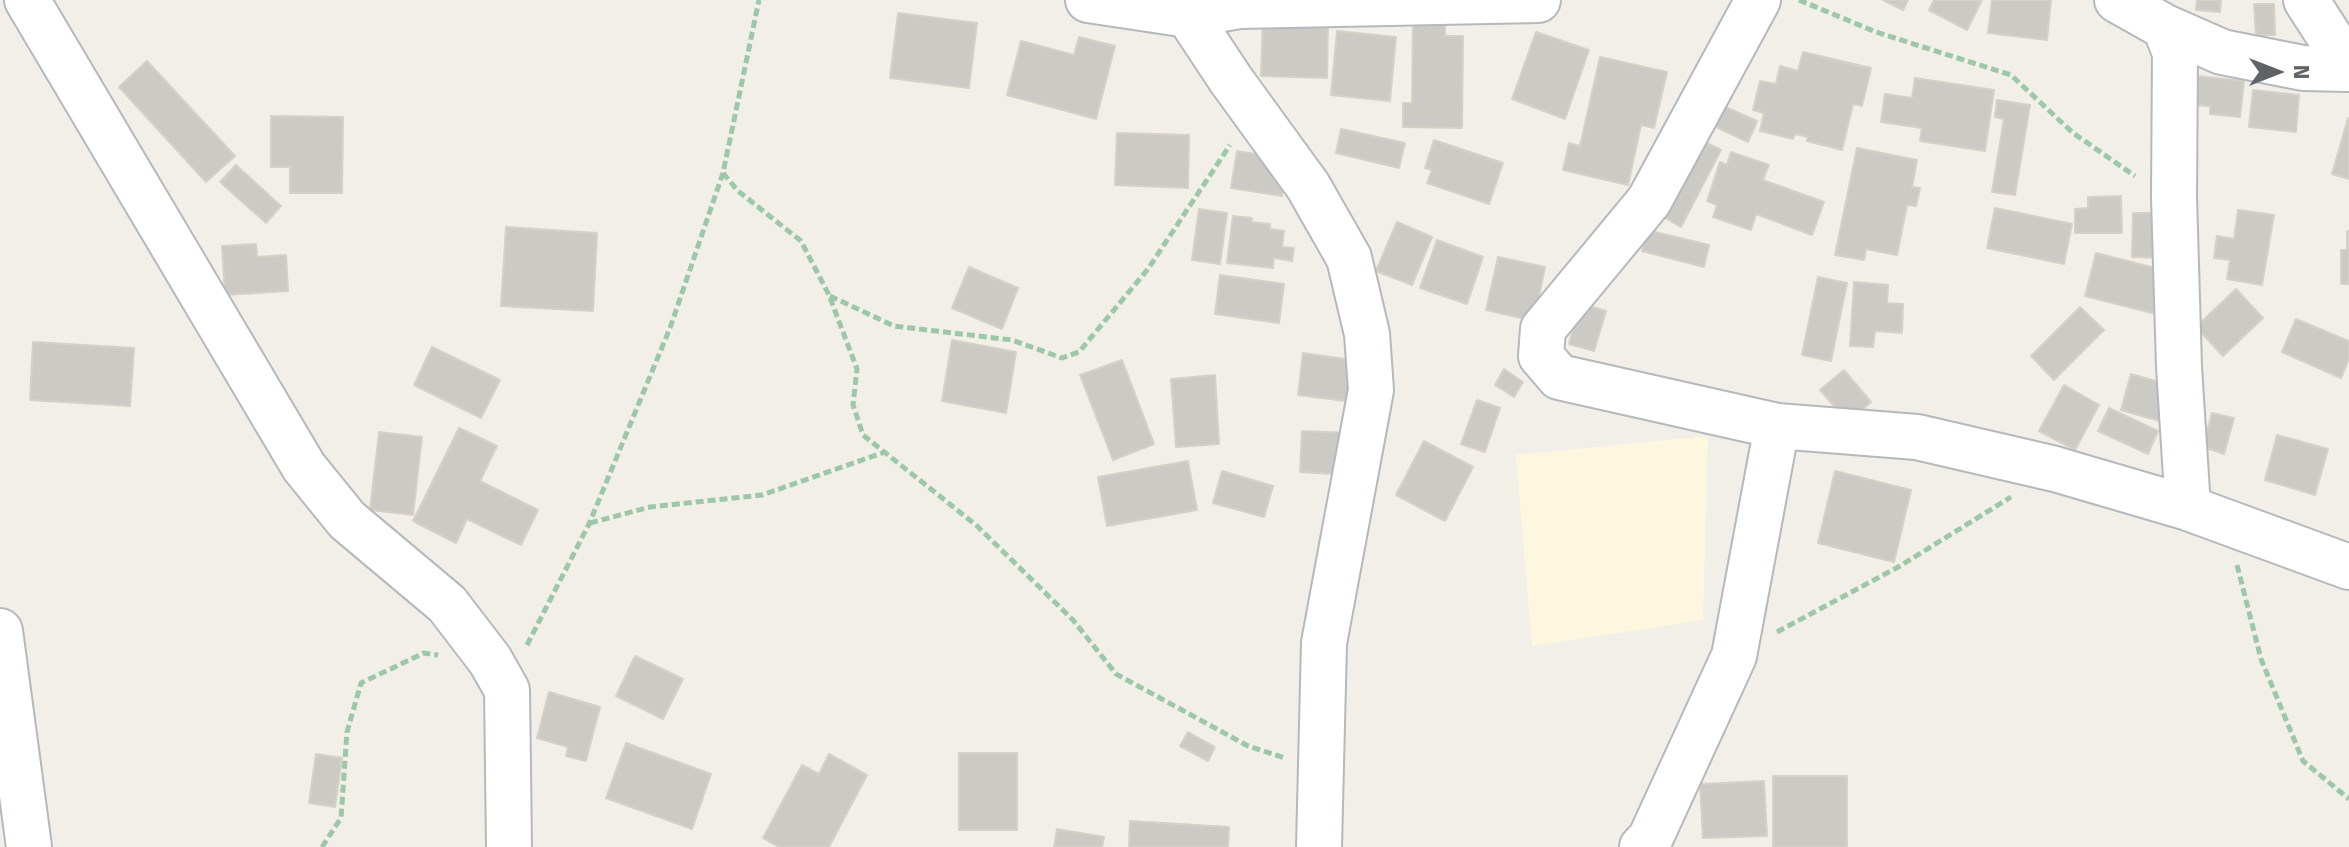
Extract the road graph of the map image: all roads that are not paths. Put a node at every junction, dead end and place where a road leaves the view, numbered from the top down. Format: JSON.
{"nodes":[{"id":1,"x":27,"y":0,"type":"edge"},
{"id":2,"x":1088,"y":0,"type":"edge"},
{"id":3,"x":1538,"y":0,"type":"edge"},
{"id":4,"x":1758,"y":0,"type":"edge"},
{"id":5,"x":2117,"y":0,"type":"edge"},
{"id":6,"x":2306,"y":0,"type":"edge"},
{"id":7,"x":1240,"y":3,"type":"edge"},
{"id":8,"x":1188,"y":15,"type":"junction"},
{"id":9,"x":2165,"y":27,"type":"junction"},
{"id":10,"x":2349,"y":68,"type":"edge"},
{"id":11,"x":1777,"y":426,"type":"junction"},
{"id":12,"x":2207,"y":515,"type":"junction"},
{"id":13,"x":2349,"y":567,"type":"edge"},
{"id":14,"x":0,"y":631,"type":"edge"},
{"id":15,"x":29,"y":847,"type":"edge"},
{"id":16,"x":509,"y":847,"type":"edge"},
{"id":17,"x":1319,"y":847,"type":"edge"},
{"id":18,"x":1642,"y":847,"type":"edge"}],
"edges":[{"from":1,"to":16,"type":"street"},
{"from":2,"to":8,"type":"street"},
{"from":3,"to":7,"type":"street"},
{"from":4,"to":11,"type":"street"},
{"from":5,"to":9,"type":"street"},
{"from":6,"to":10,"type":"street"},
{"from":7,"to":8,"type":"street"},
{"from":8,"to":17,"type":"street"},
{"from":9,"to":10,"type":"street"},
{"from":9,"to":12,"type":"street"},
{"from":11,"to":12,"type":"street"},
{"from":11,"to":18,"type":"street"},
{"from":12,"to":13,"type":"street"},
{"from":14,"to":15,"type":"street"}]}
